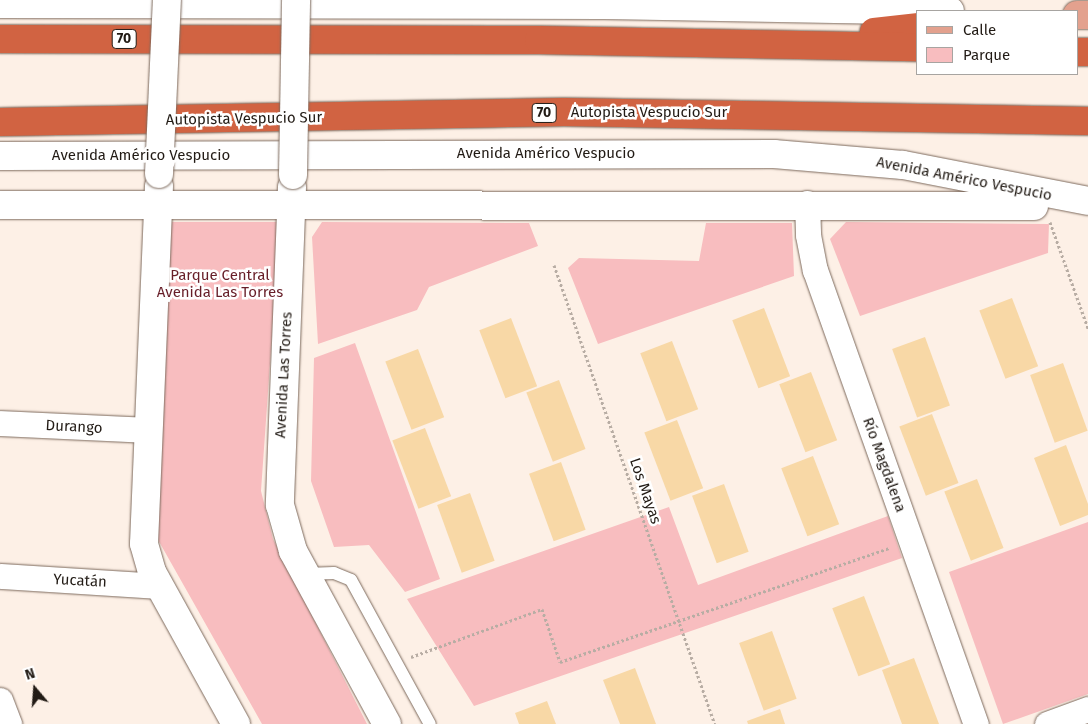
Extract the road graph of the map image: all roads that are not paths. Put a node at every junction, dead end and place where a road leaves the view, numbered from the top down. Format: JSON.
{"nodes":[{"id":1,"x":167,"y":0,"type":"edge"},
{"id":2,"x":296,"y":0,"type":"edge"},
{"id":3,"x":0,"y":4,"type":"edge"},
{"id":4,"x":916,"y":10,"type":"edge"},
{"id":5,"x":916,"y":27,"type":"edge"},
{"id":6,"x":0,"y":39,"type":"edge"},
{"id":7,"x":788,"y":43,"type":"junction"},
{"id":8,"x":916,"y":47,"type":"edge"},
{"id":9,"x":1088,"y":121,"type":"edge"},
{"id":10,"x":0,"y":122,"type":"edge"},
{"id":11,"x":0,"y":156,"type":"edge"},
{"id":12,"x":1088,"y":202,"type":"edge"},
{"id":13,"x":807,"y":203,"type":"junction"},
{"id":14,"x":158,"y":204,"type":"junction"},
{"id":15,"x":0,"y":205,"type":"edge"},
{"id":16,"x":292,"y":205,"type":"junction"},
{"id":17,"x":0,"y":423,"type":"edge"},
{"id":18,"x":148,"y":430,"type":"junction"},
{"id":19,"x":305,"y":574,"type":"junction"},
{"id":20,"x":0,"y":576,"type":"edge"},
{"id":21,"x":159,"y":586,"type":"junction"},
{"id":22,"x":0,"y":700,"type":"edge"},
{"id":23,"x":1088,"y":709,"type":"edge"},
{"id":24,"x":9,"y":724,"type":"edge"},
{"id":25,"x":236,"y":724,"type":"edge"},
{"id":26,"x":388,"y":724,"type":"edge"},
{"id":27,"x":430,"y":724,"type":"edge"},
{"id":28,"x":976,"y":724,"type":"edge"},
{"id":29,"x":1047,"y":724,"type":"edge"}],
"edges":[{"from":1,"to":14,"type":"street","bridge":true},
{"from":2,"to":16,"type":"street","name":"Avenida Las Torres","bridge":true},
{"from":3,"to":4,"type":"street"},
{"from":5,"to":7,"type":"highway"},
{"from":6,"to":7,"type":"highway","number":"70"},
{"from":7,"to":8,"type":"highway","number":"70"},
{"from":9,"to":10,"type":"highway","name":"Autopista Vespucio Sur","number":"70"},
{"from":11,"to":12,"type":"street","name":"Avenida Américo Vespucio"},
{"from":12,"to":13,"type":"street","name":"Avenida Américo Vespucio"},
{"from":13,"to":16,"type":"street","name":"Avenida Américo Vespucio"},
{"from":13,"to":28,"type":"street","name":"Río Magdalena"},
{"from":14,"to":15,"type":"street","name":"Avenida Américo Vespucio"},
{"from":14,"to":16,"type":"street","name":"Avenida Américo Vespucio"},
{"from":14,"to":18,"type":"street"},
{"from":16,"to":19,"type":"street","name":"Avenida Las Torres"},
{"from":17,"to":18,"type":"street","name":"Durango"},
{"from":18,"to":21,"type":"street"},
{"from":19,"to":26,"type":"street","name":"Avenida Las Torres"},
{"from":19,"to":27,"type":"lane"},
{"from":20,"to":21,"type":"street","name":"Yucatán"},
{"from":21,"to":25,"type":"street"},
{"from":22,"to":24,"type":"street"},
{"from":23,"to":29,"type":"street"}]}
